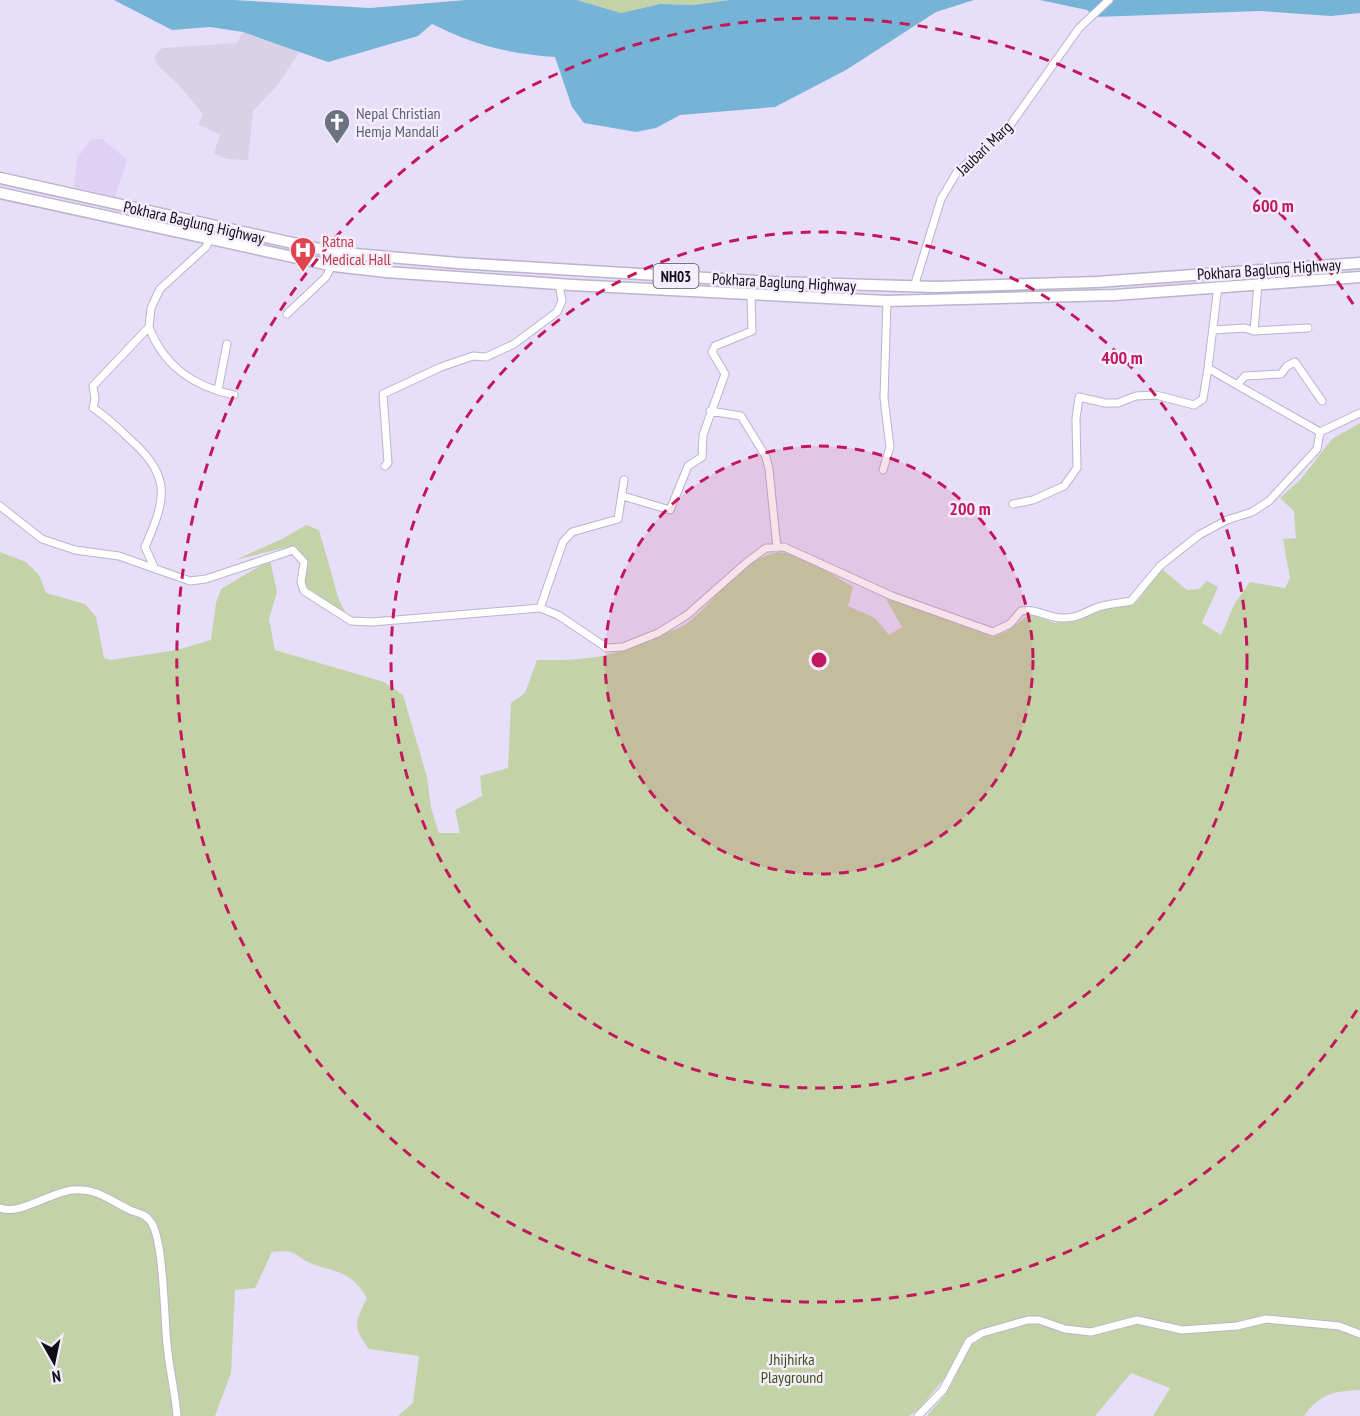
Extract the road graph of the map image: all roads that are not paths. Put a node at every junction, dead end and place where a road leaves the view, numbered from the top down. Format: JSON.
{"nodes":[{"id":1,"x":1109,"y":0,"type":"edge"},
{"id":2,"x":0,"y":178,"type":"edge"},
{"id":3,"x":0,"y":193,"type":"edge"},
{"id":4,"x":209,"y":240,"type":"junction"},
{"id":5,"x":1360,"y":263,"type":"edge"},
{"id":6,"x":332,"y":265,"type":"junction"},
{"id":7,"x":1360,"y":277,"type":"edge"},
{"id":8,"x":559,"y":284,"type":"junction"},
{"id":9,"x":1258,"y":284,"type":"junction"},
{"id":10,"x":1218,"y":286,"type":"junction"},
{"id":11,"x":914,"y":287,"type":"junction"},
{"id":12,"x":751,"y":295,"type":"junction"},
{"id":13,"x":887,"y":301,"type":"junction"},
{"id":14,"x":287,"y":314,"type":"dead end"},
{"id":15,"x":149,"y":327,"type":"junction"},
{"id":16,"x":1308,"y":328,"type":"dead end"},
{"id":17,"x":1213,"y":330,"type":"junction"},
{"id":18,"x":1254,"y":331,"type":"junction"},
{"id":19,"x":227,"y":344,"type":"dead end"},
{"id":20,"x":1208,"y":368,"type":"junction"},
{"id":21,"x":1237,"y":385,"type":"junction"},
{"id":22,"x":218,"y":390,"type":"junction"},
{"id":23,"x":234,"y":395,"type":"dead end"},
{"id":24,"x":1322,"y":401,"type":"dead end"},
{"id":25,"x":710,"y":411,"type":"junction"},
{"id":26,"x":1360,"y":413,"type":"edge"},
{"id":27,"x":1320,"y":432,"type":"junction"},
{"id":28,"x":385,"y":466,"type":"dead end"},
{"id":29,"x":883,"y":470,"type":"dead end"},
{"id":30,"x":624,"y":480,"type":"dead end"},
{"id":31,"x":622,"y":496,"type":"junction"},
{"id":32,"x":1013,"y":504,"type":"dead end"},
{"id":33,"x":0,"y":506,"type":"edge"},
{"id":34,"x":777,"y":548,"type":"junction"},
{"id":35,"x":154,"y":567,"type":"junction"},
{"id":36,"x":540,"y":608,"type":"junction"},
{"id":37,"x":0,"y":1208,"type":"edge"},
{"id":38,"x":1360,"y":1334,"type":"edge"},
{"id":39,"x":177,"y":1416,"type":"edge"},
{"id":40,"x":918,"y":1416,"type":"edge"}],
"edges":[{"from":1,"to":11,"type":"street","name":"Jaubari Marg"},
{"from":2,"to":11,"type":"highway","name":"Pokhara Baglung Highway","number":"NH03"},
{"from":3,"to":4,"type":"highway","name":"Pokhara Baglung Highway"},
{"from":4,"to":6,"type":"highway","name":"Pokhara Baglung Highway"},
{"from":4,"to":15,"type":"street"},
{"from":5,"to":11,"type":"highway","name":"Pokhara Baglung Highway","number":"NH03"},
{"from":6,"to":8,"type":"highway","name":"Pokhara Baglung Highway"},
{"from":6,"to":14,"type":"street"},
{"from":7,"to":9,"type":"highway","name":"Pokhara Baglung Highway"},
{"from":8,"to":12,"type":"highway","name":"Pokhara Baglung Highway"},
{"from":8,"to":28,"type":"street"},
{"from":9,"to":10,"type":"highway","name":"Pokhara Baglung Highway"},
{"from":9,"to":18,"type":"street"},
{"from":10,"to":13,"type":"highway","name":"Pokhara Baglung Highway"},
{"from":10,"to":17,"type":"street"},
{"from":12,"to":13,"type":"highway","name":"Pokhara Baglung Highway"},
{"from":12,"to":25,"type":"street"},
{"from":13,"to":29,"type":"street"},
{"from":15,"to":22,"type":"street"},
{"from":15,"to":35,"type":"street"},
{"from":16,"to":18,"type":"street"},
{"from":17,"to":18,"type":"street"},
{"from":17,"to":20,"type":"street"},
{"from":19,"to":22,"type":"street"},
{"from":20,"to":21,"type":"street"},
{"from":20,"to":32,"type":"street"},
{"from":21,"to":24,"type":"street"},
{"from":21,"to":27,"type":"street"},
{"from":22,"to":23,"type":"street"},
{"from":25,"to":31,"type":"street"},
{"from":25,"to":34,"type":"street"},
{"from":26,"to":27,"type":"street"},
{"from":27,"to":34,"type":"street"},
{"from":30,"to":31,"type":"street"},
{"from":31,"to":36,"type":"street"},
{"from":33,"to":35,"type":"street"},
{"from":34,"to":36,"type":"street"},
{"from":35,"to":36,"type":"street"},
{"from":37,"to":39,"type":"street"},
{"from":38,"to":40,"type":"street"}]}
